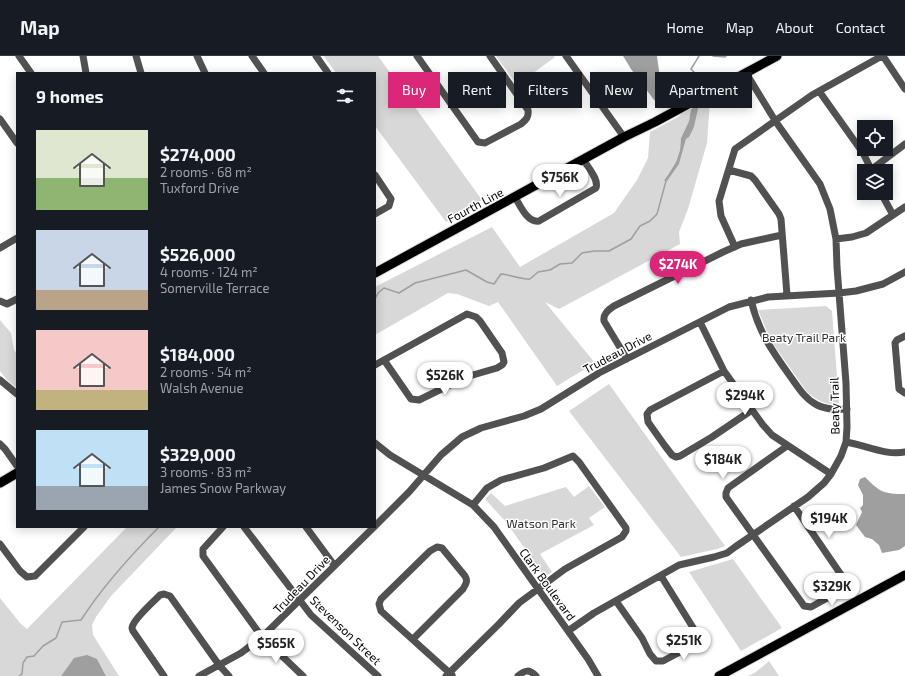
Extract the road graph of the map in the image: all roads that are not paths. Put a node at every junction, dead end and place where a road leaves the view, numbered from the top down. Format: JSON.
{"nodes":[{"id":1,"x":19,"y":56,"type":"edge"},
{"id":2,"x":83,"y":56,"type":"edge"},
{"id":3,"x":136,"y":56,"type":"edge"},
{"id":4,"x":197,"y":56,"type":"edge"},
{"id":5,"x":252,"y":56,"type":"edge"},
{"id":6,"x":316,"y":56,"type":"edge"},
{"id":7,"x":417,"y":56,"type":"edge"},
{"id":8,"x":490,"y":56,"type":"edge"},
{"id":9,"x":566,"y":56,"type":"edge"},
{"id":10,"x":777,"y":56,"type":"edge"},
{"id":11,"x":882,"y":56,"type":"edge"},
{"id":12,"x":30,"y":72,"type":"edge"},
{"id":13,"x":86,"y":72,"type":"edge"},
{"id":14,"x":141,"y":72,"type":"edge"},
{"id":15,"x":205,"y":72,"type":"edge"},
{"id":16,"x":263,"y":72,"type":"edge"},
{"id":17,"x":327,"y":72,"type":"edge"},
{"id":18,"x":748,"y":72,"type":"edge"},
{"id":19,"x":752,"y":83,"type":"edge"},
{"id":20,"x":905,"y":89,"type":"edge"},
{"id":21,"x":819,"y":91,"type":"junction"},
{"id":22,"x":679,"y":108,"type":"edge"},
{"id":23,"x":0,"y":119,"type":"edge"},
{"id":24,"x":776,"y":122,"type":"junction"},
{"id":25,"x":624,"y":137,"type":"junction"},
{"id":26,"x":16,"y":142,"type":"edge"},
{"id":27,"x":905,"y":144,"type":"edge"},
{"id":28,"x":584,"y":160,"type":"junction"},
{"id":29,"x":868,"y":164,"type":"edge"},
{"id":30,"x":880,"y":164,"type":"edge"},
{"id":31,"x":729,"y":170,"type":"junction"},
{"id":32,"x":376,"y":176,"type":"edge"},
{"id":33,"x":515,"y":197,"type":"junction"},
{"id":34,"x":885,"y":200,"type":"edge"},
{"id":35,"x":905,"y":207,"type":"edge"},
{"id":36,"x":376,"y":213,"type":"edge"},
{"id":37,"x":893,"y":216,"type":"junction"},
{"id":38,"x":782,"y":235,"type":"junction"},
{"id":39,"x":16,"y":239,"type":"edge"},
{"id":40,"x":836,"y":239,"type":"junction"},
{"id":41,"x":735,"y":247,"type":"junction"},
{"id":42,"x":0,"y":248,"type":"edge"},
{"id":43,"x":376,"y":272,"type":"edge"},
{"id":44,"x":905,"y":272,"type":"edge"},
{"id":45,"x":839,"y":293,"type":"junction"},
{"id":46,"x":788,"y":295,"type":"junction"},
{"id":47,"x":16,"y":300,"type":"edge"},
{"id":48,"x":751,"y":300,"type":"junction"},
{"id":49,"x":0,"y":301,"type":"edge"},
{"id":50,"x":700,"y":322,"type":"junction"},
{"id":51,"x":905,"y":336,"type":"edge"},
{"id":52,"x":627,"y":359,"type":"junction"},
{"id":53,"x":384,"y":360,"type":"junction"},
{"id":54,"x":376,"y":364,"type":"edge"},
{"id":55,"x":724,"y":371,"type":"junction"},
{"id":56,"x":0,"y":380,"type":"edge"},
{"id":57,"x":16,"y":393,"type":"edge"},
{"id":58,"x":905,"y":393,"type":"edge"},
{"id":59,"x":847,"y":409,"type":"junction"},
{"id":60,"x":752,"y":410,"type":"junction"},
{"id":61,"x":846,"y":442,"type":"junction"},
{"id":62,"x":0,"y":444,"type":"edge"},
{"id":63,"x":376,"y":444,"type":"edge"},
{"id":64,"x":787,"y":446,"type":"junction"},
{"id":65,"x":905,"y":452,"type":"edge"},
{"id":66,"x":16,"y":465,"type":"edge"},
{"id":67,"x":16,"y":474,"type":"edge"},
{"id":68,"x":831,"y":474,"type":"junction"},
{"id":69,"x":423,"y":475,"type":"junction"},
{"id":70,"x":0,"y":483,"type":"edge"},
{"id":71,"x":473,"y":505,"type":"junction"},
{"id":72,"x":794,"y":506,"type":"junction"},
{"id":73,"x":376,"y":523,"type":"edge"},
{"id":74,"x":83,"y":528,"type":"edge"},
{"id":75,"x":222,"y":528,"type":"edge"},
{"id":76,"x":245,"y":528,"type":"edge"},
{"id":77,"x":307,"y":528,"type":"edge"},
{"id":78,"x":371,"y":528,"type":"edge"},
{"id":79,"x":753,"y":534,"type":"junction"},
{"id":80,"x":0,"y":544,"type":"edge"},
{"id":81,"x":334,"y":565,"type":"junction"},
{"id":82,"x":905,"y":575,"type":"edge"},
{"id":83,"x":661,"y":576,"type":"junction"},
{"id":84,"x":538,"y":589,"type":"junction"},
{"id":85,"x":299,"y":600,"type":"junction"},
{"id":86,"x":616,"y":601,"type":"junction"},
{"id":87,"x":568,"y":631,"type":"junction"},
{"id":88,"x":262,"y":637,"type":"junction"},
{"id":89,"x":413,"y":639,"type":"junction"},
{"id":90,"x":219,"y":665,"type":"junction"},
{"id":91,"x":449,"y":675,"type":"edge"},
{"id":92,"x":164,"y":676,"type":"edge"},
{"id":93,"x":199,"y":676,"type":"edge"},
{"id":94,"x":229,"y":676,"type":"edge"},
{"id":95,"x":303,"y":676,"type":"edge"},
{"id":96,"x":378,"y":676,"type":"edge"},
{"id":97,"x":518,"y":676,"type":"edge"},
{"id":98,"x":536,"y":676,"type":"edge"},
{"id":99,"x":598,"y":676,"type":"edge"},
{"id":100,"x":719,"y":676,"type":"edge"}],
"edges":[{"from":1,"to":12,"type":"street"},
{"from":2,"to":13,"type":"street"},
{"from":3,"to":14,"type":"street"},
{"from":4,"to":15,"type":"street"},
{"from":5,"to":16,"type":"street"},
{"from":6,"to":17,"type":"street"},
{"from":7,"to":8,"type":"street"},
{"from":9,"to":25,"type":"street"},
{"from":10,"to":18,"type":"main road","name":"Fourth Line"},
{"from":11,"to":20,"type":"street"},
{"from":11,"to":21,"type":"street"},
{"from":19,"to":24,"type":"street","name":"Beaty Trail"},
{"from":21,"to":24,"type":"street"},
{"from":21,"to":29,"type":"street"},
{"from":22,"to":25,"type":"main road","name":"Fourth Line"},
{"from":23,"to":26,"type":"street"},
{"from":24,"to":31,"type":"street"},
{"from":24,"to":40,"type":"street","name":"Beaty Trail"},
{"from":25,"to":28,"type":"main road","name":"Fourth Line"},
{"from":27,"to":30,"type":"street"},
{"from":28,"to":33,"type":"main road","name":"Fourth Line"},
{"from":28,"to":33,"type":"street"},
{"from":31,"to":38,"type":"street"},
{"from":31,"to":41,"type":"street"},
{"from":32,"to":36,"type":"street"},
{"from":33,"to":43,"type":"main road","name":"Fourth Line"},
{"from":34,"to":37,"type":"street"},
{"from":35,"to":37,"type":"street"},
{"from":37,"to":40,"type":"street"},
{"from":38,"to":41,"type":"street"},
{"from":38,"to":46,"type":"street"},
{"from":39,"to":42,"type":"street"},
{"from":40,"to":45,"type":"street","name":"Beaty Trail"},
{"from":41,"to":52,"type":"street"},
{"from":44,"to":45,"type":"street","name":"Trudeau Drive"},
{"from":45,"to":46,"type":"street","name":"Trudeau Drive"},
{"from":45,"to":59,"type":"street","name":"Beaty Trail"},
{"from":46,"to":48,"type":"street","name":"Trudeau Drive"},
{"from":47,"to":49,"type":"street"},
{"from":48,"to":50,"type":"street","name":"Trudeau Drive"},
{"from":48,"to":59,"type":"street"},
{"from":50,"to":52,"type":"street","name":"Trudeau Drive"},
{"from":50,"to":55,"type":"street"},
{"from":51,"to":58,"type":"street"},
{"from":52,"to":69,"type":"street","name":"Trudeau Drive"},
{"from":53,"to":53,"type":"street"},
{"from":53,"to":54,"type":"street"},
{"from":55,"to":60,"type":"street"},
{"from":55,"to":60,"type":"street"},
{"from":56,"to":57,"type":"street"},
{"from":59,"to":61,"type":"street","name":"Beaty Trail"},
{"from":60,"to":64,"type":"street"},
{"from":61,"to":65,"type":"street"},
{"from":61,"to":68,"type":"street","name":"Beaty Trail"},
{"from":62,"to":66,"type":"street"},
{"from":63,"to":69,"type":"street","name":"Clark Boulevard"},
{"from":64,"to":68,"type":"street"},
{"from":64,"to":79,"type":"street"},
{"from":67,"to":70,"type":"main road"},
{"from":68,"to":72,"type":"street","name":"Beaty Trail"},
{"from":69,"to":71,"type":"street","name":"Clark Boulevard"},
{"from":69,"to":73,"type":"street","name":"Trudeau Drive"},
{"from":71,"to":84,"type":"street","name":"Clark Boulevard"},
{"from":71,"to":84,"type":"street"},
{"from":72,"to":79,"type":"street","name":"Beaty Trail"},
{"from":72,"to":79,"type":"street"},
{"from":74,"to":80,"type":"street"},
{"from":75,"to":88,"type":"street"},
{"from":76,"to":85,"type":"street","name":"Stevenson Street"},
{"from":77,"to":81,"type":"street"},
{"from":78,"to":81,"type":"street","name":"Trudeau Drive"},
{"from":79,"to":83,"type":"street","name":"Beaty Trail"},
{"from":81,"to":85,"type":"street","name":"Trudeau Drive"},
{"from":82,"to":100,"type":"main road"},
{"from":83,"to":86,"type":"street","name":"Beaty Trail"},
{"from":83,"to":86,"type":"street"},
{"from":84,"to":87,"type":"street","name":"Clark Boulevard"},
{"from":84,"to":91,"type":"street"},
{"from":85,"to":88,"type":"street","name":"Trudeau Drive"},
{"from":85,"to":96,"type":"street","name":"Stevenson Street"},
{"from":86,"to":87,"type":"street","name":"Beaty Trail"},
{"from":87,"to":99,"type":"street","name":"Clark Boulevard"},
{"from":88,"to":90,"type":"street","name":"Trudeau Drive"},
{"from":88,"to":95,"type":"street"},
{"from":89,"to":89,"type":"street"},
{"from":89,"to":91,"type":"street"},
{"from":90,"to":92,"type":"street"},
{"from":90,"to":93,"type":"street","name":"Trudeau Drive"},
{"from":90,"to":94,"type":"street"},
{"from":97,"to":98,"type":"street"}]}
